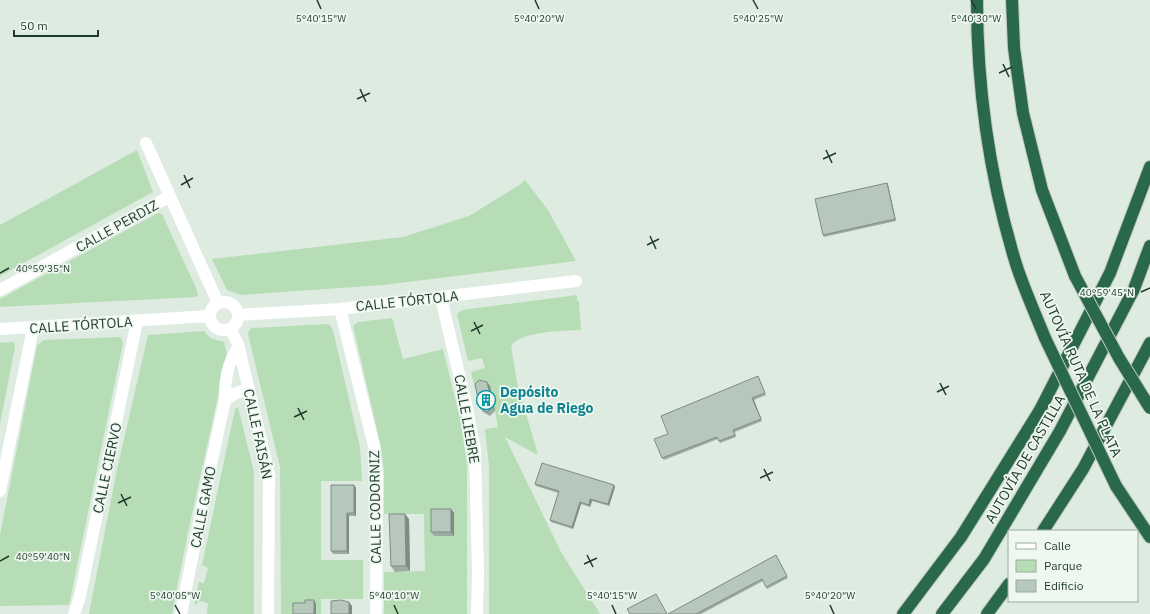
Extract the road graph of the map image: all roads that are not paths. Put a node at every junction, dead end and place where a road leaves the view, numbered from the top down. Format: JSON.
{"nodes":[{"id":1,"x":976,"y":0,"type":"edge"},
{"id":2,"x":1012,"y":4,"type":"edge"},
{"id":3,"x":146,"y":143,"type":"dead end"},
{"id":4,"x":1150,"y":167,"type":"edge"},
{"id":5,"x":170,"y":196,"type":"junction"},
{"id":6,"x":1150,"y":246,"type":"edge"},
{"id":7,"x":576,"y":281,"type":"dead end"},
{"id":8,"x":0,"y":290,"type":"edge"},
{"id":9,"x":441,"y":298,"type":"junction"},
{"id":10,"x":218,"y":303,"type":"junction"},
{"id":11,"x":340,"y":309,"type":"junction"},
{"id":12,"x":238,"y":315,"type":"junction"},
{"id":13,"x":209,"y":316,"type":"junction"},
{"id":14,"x":137,"y":321,"type":"junction"},
{"id":15,"x":33,"y":328,"type":"junction"},
{"id":16,"x":0,"y":329,"type":"edge"},
{"id":17,"x":230,"y":329,"type":"junction"},
{"id":18,"x":1150,"y":342,"type":"edge"},
{"id":19,"x":238,"y":348,"type":"junction"},
{"id":20,"x":249,"y":389,"type":"junction"},
{"id":21,"x":226,"y":400,"type":"junction"},
{"id":22,"x":1150,"y":408,"type":"edge"},
{"id":23,"x":0,"y":491,"type":"edge"},
{"id":24,"x":1044,"y":530,"type":"edge"},
{"id":25,"x":1150,"y":537,"type":"edge"},
{"id":26,"x":1008,"y":585,"type":"edge"},
{"id":27,"x":74,"y":614,"type":"edge"},
{"id":28,"x":181,"y":614,"type":"edge"},
{"id":29,"x":268,"y":614,"type":"edge"},
{"id":30,"x":376,"y":614,"type":"edge"},
{"id":31,"x":477,"y":614,"type":"edge"},
{"id":32,"x":903,"y":614,"type":"edge"},
{"id":33,"x":942,"y":614,"type":"edge"},
{"id":34,"x":987,"y":614,"type":"edge"}],
"edges":[{"from":1,"to":25,"type":"highway","name":"AUTOVÍA RUTA DE LA PLATA","bridge":true},
{"from":2,"to":22,"type":"highway","bridge":true},
{"from":3,"to":5,"type":"street"},
{"from":4,"to":32,"type":"highway"},
{"from":5,"to":8,"type":"street","name":"CALLE PERDIZ"},
{"from":5,"to":10,"type":"street"},
{"from":6,"to":33,"type":"highway","name":"AUTOVÍA DE CASTILLA"},
{"from":7,"to":9,"type":"street","name":"CALLE TÓRTOLA"},
{"from":9,"to":11,"type":"street","name":"CALLE TÓRTOLA"},
{"from":9,"to":31,"type":"street","name":"CALLE LIEBRE"},
{"from":10,"to":12,"type":"street"},
{"from":10,"to":13,"type":"street"},
{"from":11,"to":12,"type":"street","name":"CALLE TÓRTOLA"},
{"from":11,"to":30,"type":"street","name":"CALLE CODORNIZ"},
{"from":12,"to":17,"type":"street"},
{"from":13,"to":14,"type":"street","name":"CALLE TÓRTOLA"},
{"from":13,"to":17,"type":"street"},
{"from":14,"to":15,"type":"street","name":"CALLE TÓRTOLA"},
{"from":14,"to":27,"type":"street","name":"CALLE CIERVO"},
{"from":15,"to":16,"type":"street","name":"CALLE TÓRTOLA"},
{"from":15,"to":23,"type":"street"},
{"from":17,"to":19,"type":"street","name":"CALLE FAISÁN"},
{"from":18,"to":24,"type":"highway"},
{"from":19,"to":20,"type":"street","name":"CALLE FAISÁN"},
{"from":19,"to":21,"type":"street","name":"CALLE GAMO"},
{"from":20,"to":21,"type":"street"},
{"from":20,"to":29,"type":"street","name":"CALLE FAISÁN"},
{"from":21,"to":28,"type":"street","name":"CALLE GAMO"},
{"from":26,"to":34,"type":"highway"}]}
